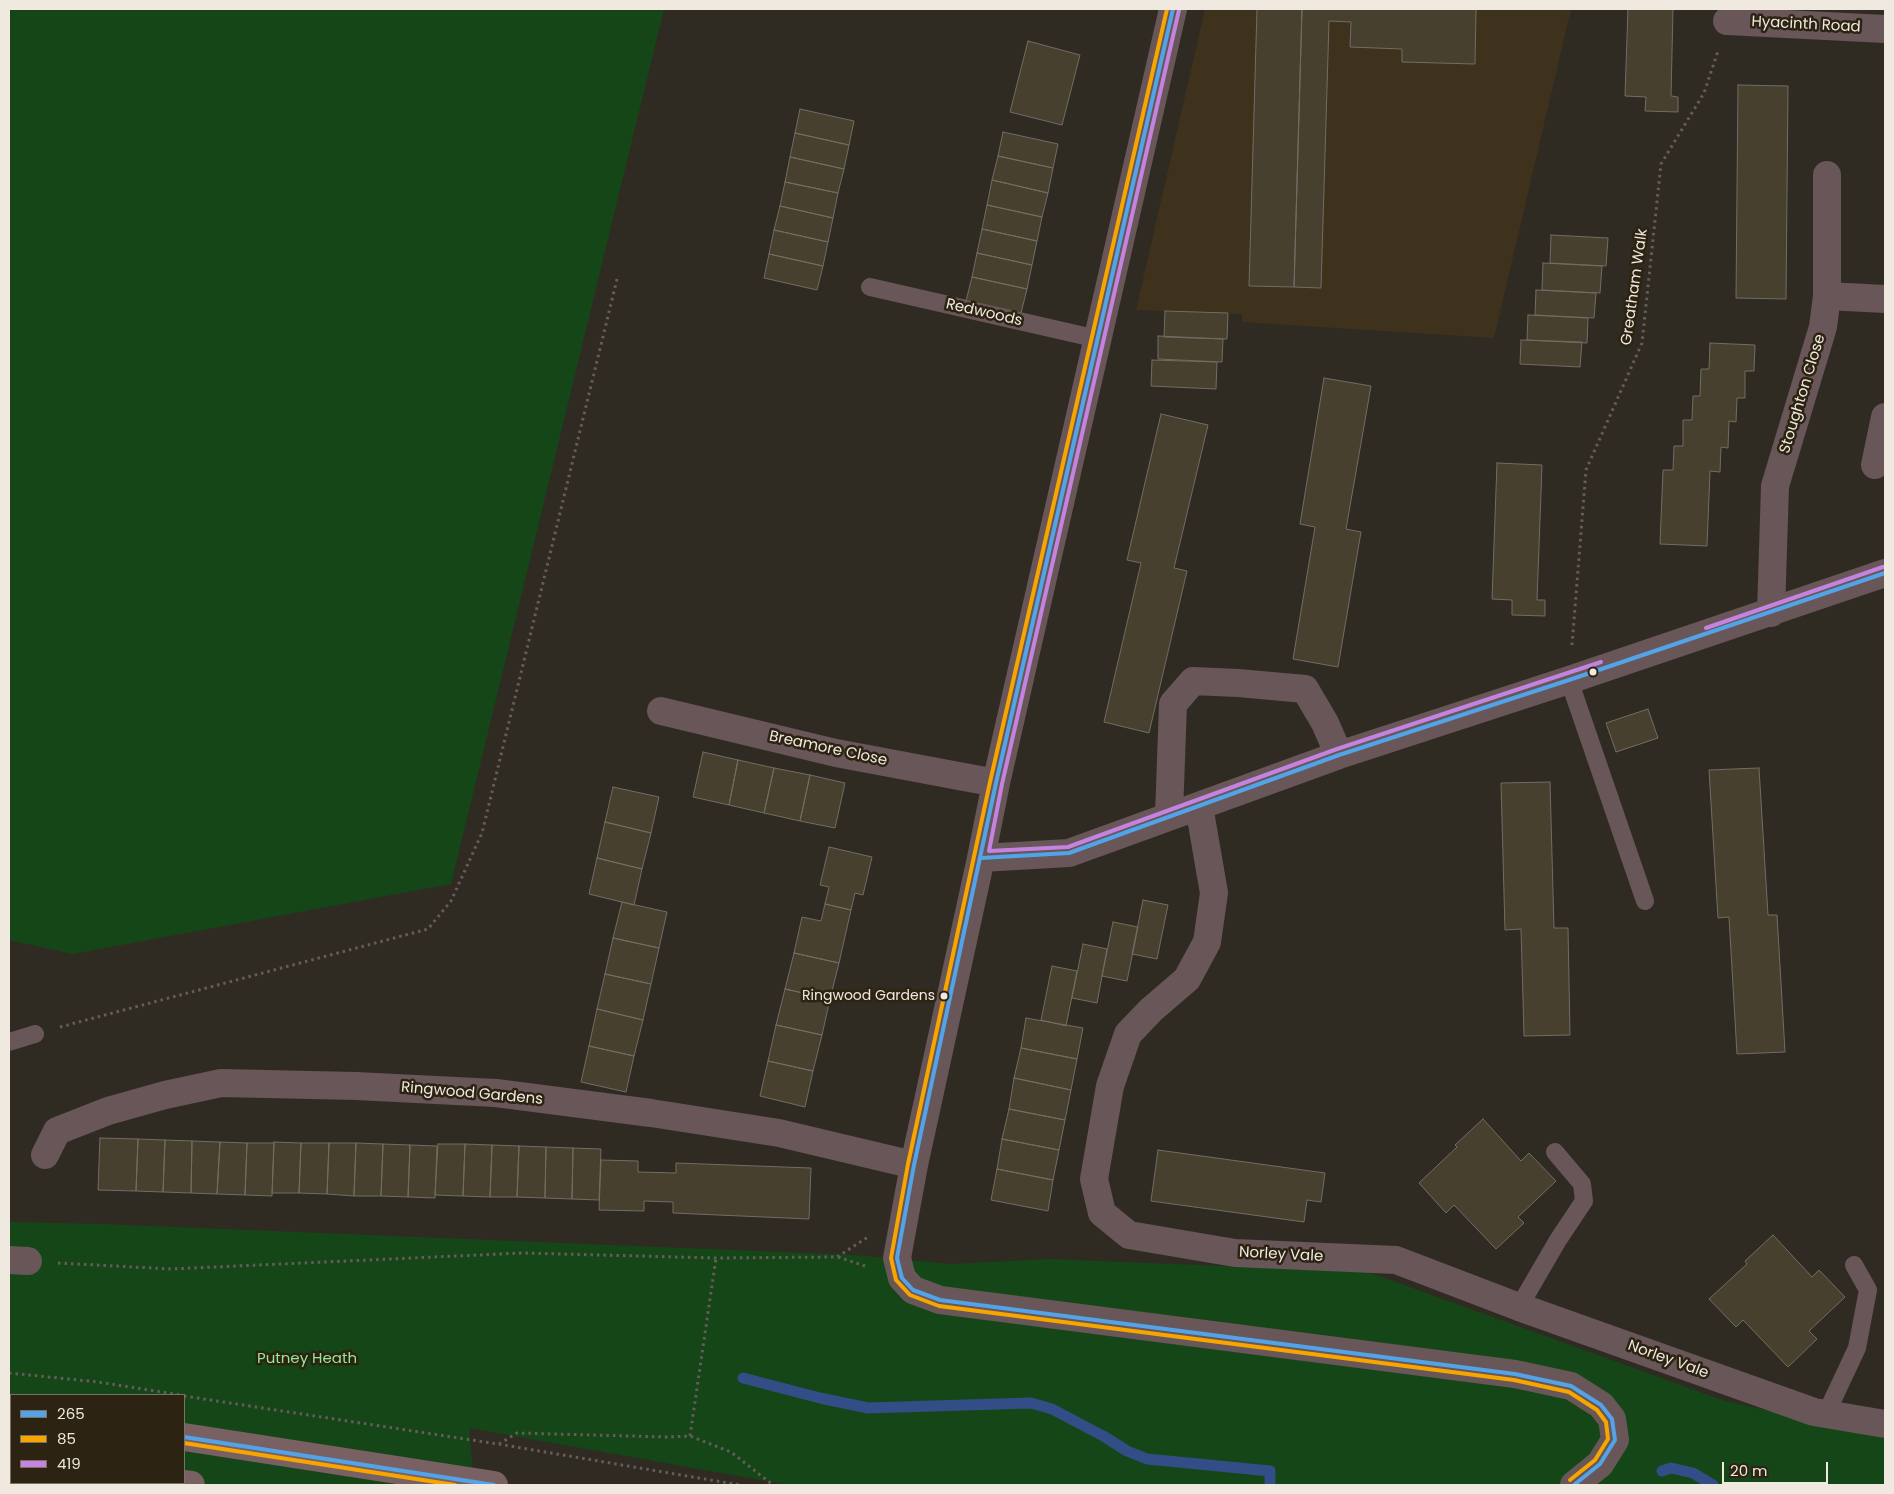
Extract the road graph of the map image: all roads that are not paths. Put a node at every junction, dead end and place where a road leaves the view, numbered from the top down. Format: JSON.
{"nodes":[{"id":1,"x":1174,"y":9,"type":"edge"},
{"id":2,"x":1728,"y":15,"type":"edge"},
{"id":3,"x":1885,"y":30,"type":"edge"},
{"id":4,"x":1827,"y":175,"type":"dead end"},
{"id":5,"x":870,"y":287,"type":"dead end"},
{"id":6,"x":1827,"y":296,"type":"junction"},
{"id":7,"x":1885,"y":299,"type":"edge"},
{"id":8,"x":1098,"y":339,"type":"junction"},
{"id":9,"x":1885,"y":418,"type":"edge"},
{"id":10,"x":1876,"y":465,"type":"dead end"},
{"id":11,"x":1885,"y":574,"type":"edge"},
{"id":12,"x":1771,"y":613,"type":"junction"},
{"id":13,"x":1569,"y":680,"type":"junction"},
{"id":14,"x":661,"y":711,"type":"dead end"},
{"id":15,"x":1339,"y":755,"type":"junction"},
{"id":16,"x":996,"y":784,"type":"junction"},
{"id":17,"x":1199,"y":806,"type":"junction"},
{"id":18,"x":1169,"y":815,"type":"junction"},
{"id":19,"x":981,"y":858,"type":"junction"},
{"id":20,"x":1645,"y":901,"type":"dead end"},
{"id":21,"x":35,"y":1034,"type":"road end"},
{"id":22,"x":9,"y":1042,"type":"edge"},
{"id":23,"x":1555,"y":1152,"type":"dead end"},
{"id":24,"x":45,"y":1155,"type":"dead end"},
{"id":25,"x":914,"y":1164,"type":"junction"},
{"id":26,"x":1854,"y":1265,"type":"dead end"},
{"id":27,"x":1519,"y":1307,"type":"junction"},
{"id":28,"x":1826,"y":1414,"type":"junction"},
{"id":29,"x":1885,"y":1424,"type":"edge"},
{"id":30,"x":185,"y":1437,"type":"edge"},
{"id":31,"x":494,"y":1485,"type":"edge"},
{"id":32,"x":1574,"y":1485,"type":"edge"}],
"edges":[{"from":1,"to":8,"type":"street"},
{"from":2,"to":3,"type":"street","name":"Hyacinth Road"},
{"from":4,"to":6,"type":"street","name":"Stoughton Close"},
{"from":5,"to":8,"type":"lane","name":"Redwoods"},
{"from":6,"to":7,"type":"street"},
{"from":6,"to":12,"type":"street","name":"Stoughton Close"},
{"from":8,"to":16,"type":"street"},
{"from":9,"to":10,"type":"street"},
{"from":11,"to":12,"type":"street"},
{"from":12,"to":13,"type":"street"},
{"from":13,"to":15,"type":"street"},
{"from":13,"to":20,"type":"lane"},
{"from":14,"to":16,"type":"street","name":"Breamore Close"},
{"from":15,"to":17,"type":"street"},
{"from":15,"to":18,"type":"street"},
{"from":16,"to":19,"type":"street"},
{"from":17,"to":18,"type":"street"},
{"from":17,"to":27,"type":"street","name":"Norley Vale"},
{"from":18,"to":19,"type":"street"},
{"from":19,"to":25,"type":"street"},
{"from":21,"to":22,"type":"lane"},
{"from":23,"to":27,"type":"lane"},
{"from":24,"to":25,"type":"street","name":"Ringwood Gardens"},
{"from":25,"to":32,"type":"street"},
{"from":26,"to":28,"type":"lane"},
{"from":27,"to":28,"type":"street","name":"Norley Vale"},
{"from":28,"to":29,"type":"street","name":"Norley Vale"},
{"from":30,"to":31,"type":"highway"}]}
